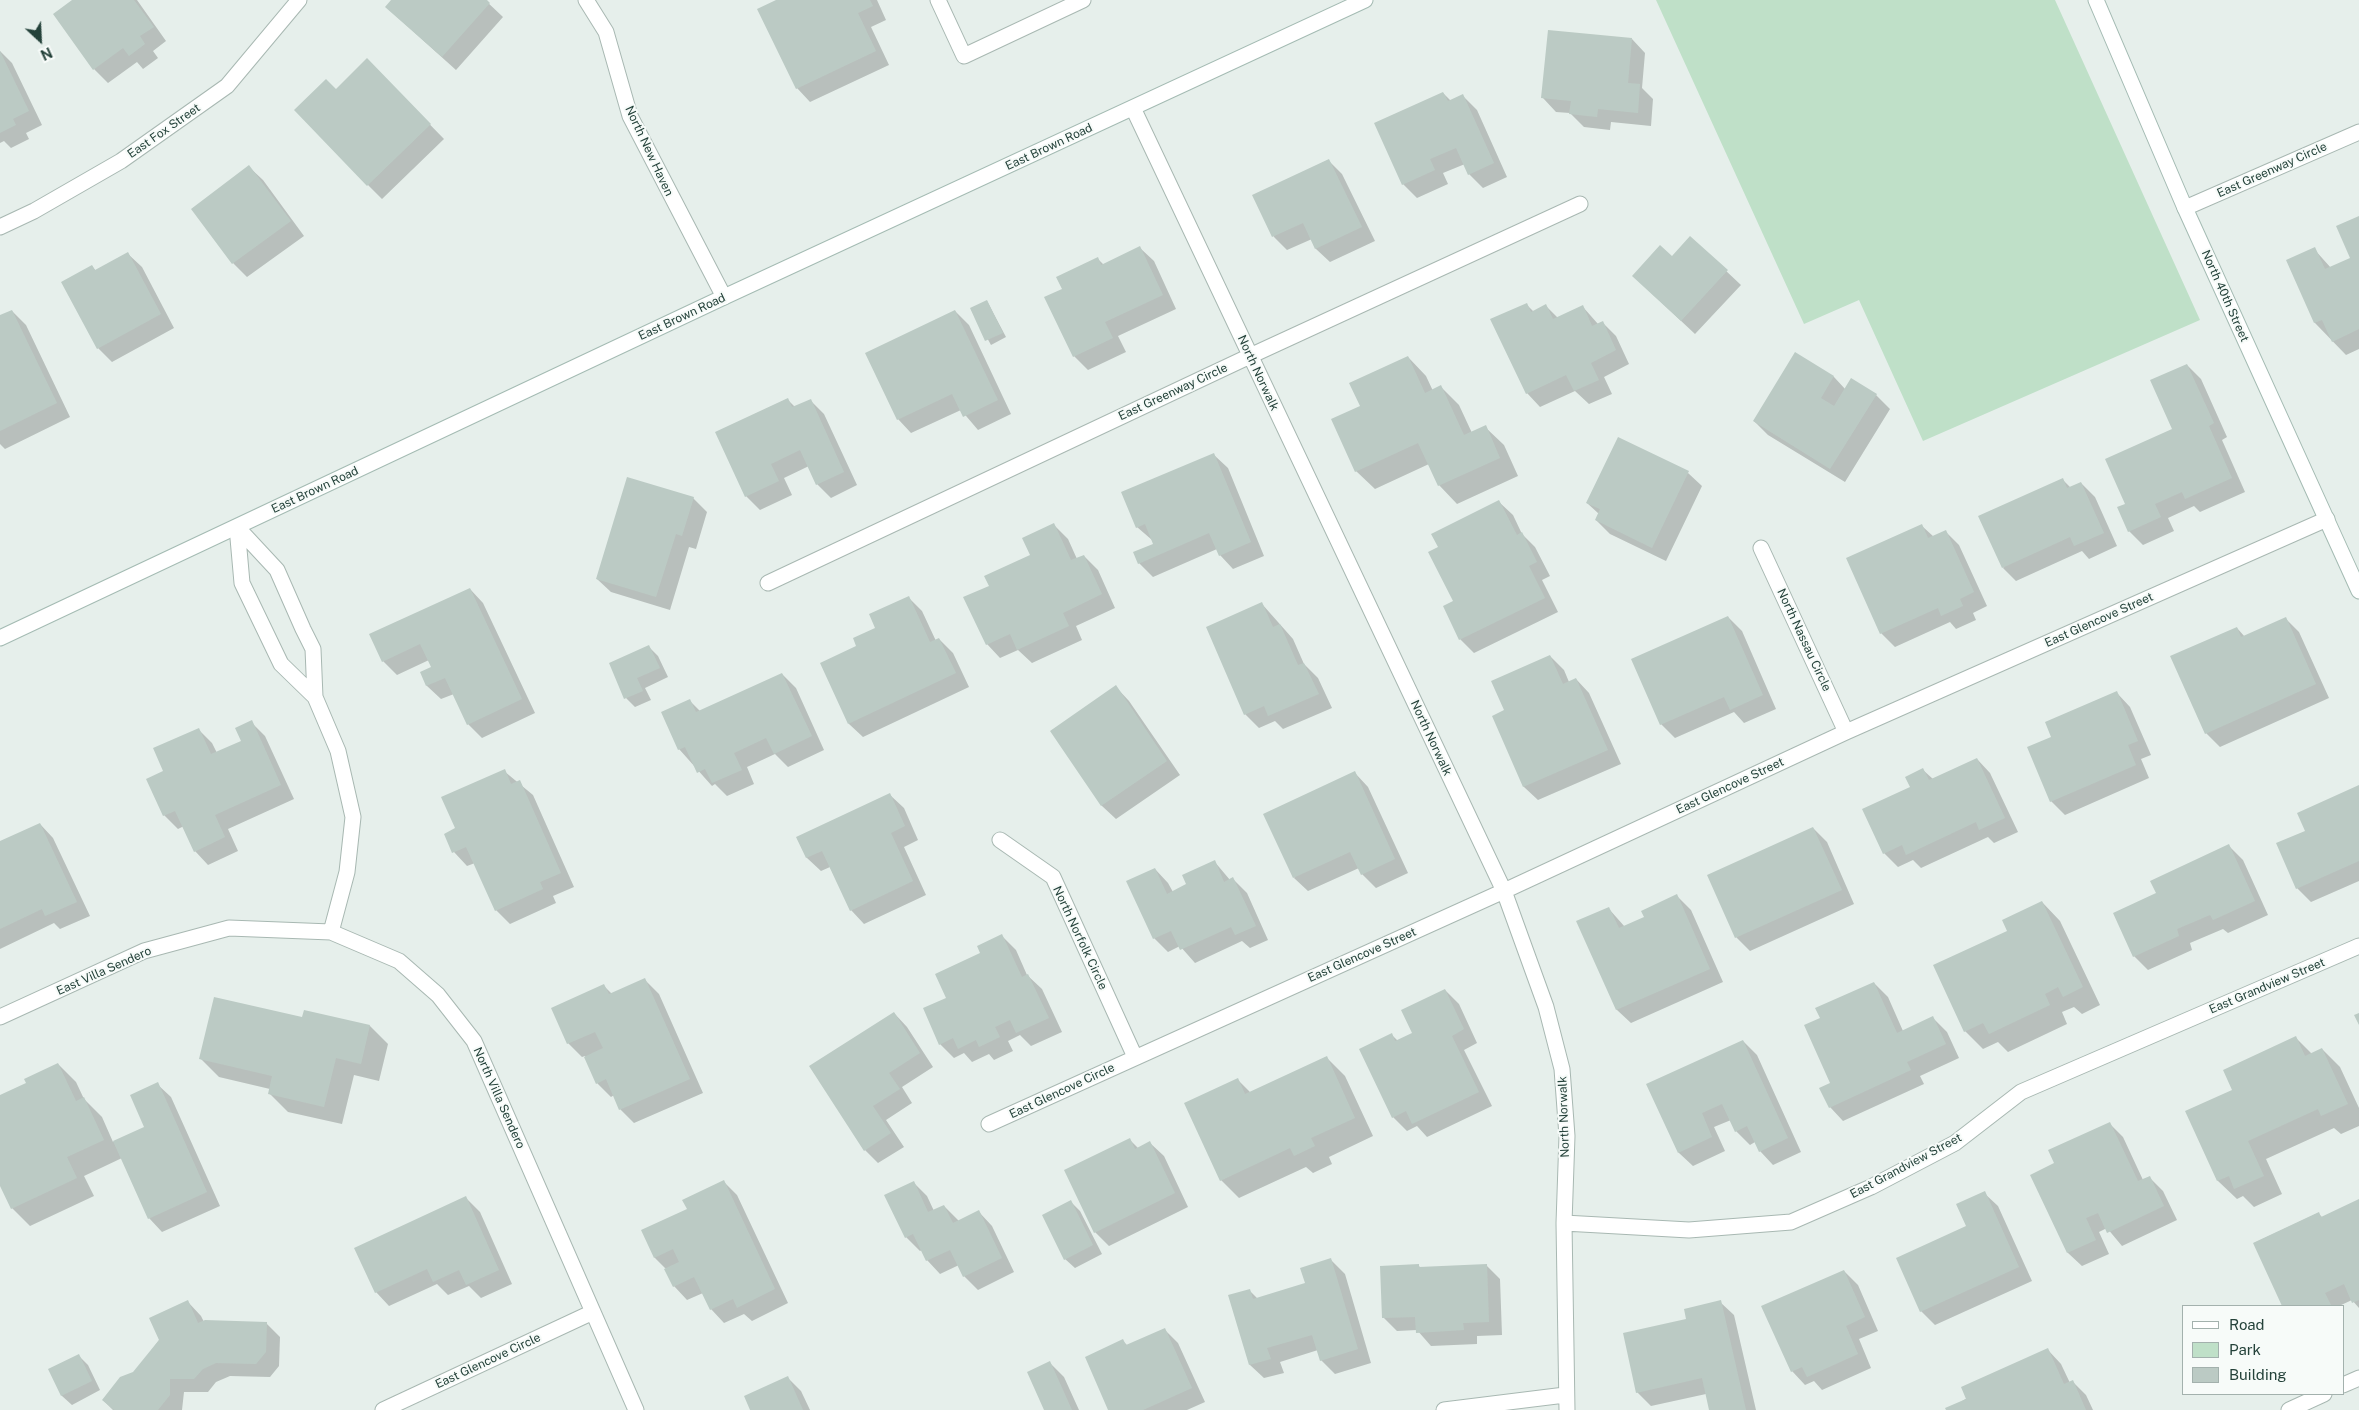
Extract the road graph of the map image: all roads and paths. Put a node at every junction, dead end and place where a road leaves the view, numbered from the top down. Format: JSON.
{"nodes":[{"id":1,"x":300,"y":0,"type":"edge"},
{"id":2,"x":586,"y":0,"type":"edge"},
{"id":3,"x":938,"y":0,"type":"edge"},
{"id":4,"x":1083,"y":0,"type":"edge"},
{"id":5,"x":1365,"y":0,"type":"edge"},
{"id":6,"x":2096,"y":0,"type":"edge"},
{"id":7,"x":1133,"y":108,"type":"junction"},
{"id":8,"x":2359,"y":132,"type":"edge"},
{"id":9,"x":1580,"y":204,"type":"dead end"},
{"id":10,"x":2185,"y":208,"type":"junction"},
{"id":11,"x":0,"y":227,"type":"edge"},
{"id":12,"x":724,"y":298,"type":"junction"},
{"id":13,"x":1250,"y":356,"type":"junction"},
{"id":14,"x":2327,"y":519,"type":"junction"},
{"id":15,"x":237,"y":527,"type":"junction"},
{"id":16,"x":1761,"y":548,"type":"dead end"},
{"id":17,"x":768,"y":583,"type":"dead end"},
{"id":18,"x":2359,"y":591,"type":"edge"},
{"id":19,"x":0,"y":638,"type":"edge"},
{"id":20,"x":315,"y":697,"type":"junction"},
{"id":21,"x":1846,"y":732,"type":"junction"},
{"id":22,"x":1000,"y":840,"type":"dead end"},
{"id":23,"x":1504,"y":891,"type":"junction"},
{"id":24,"x":331,"y":932,"type":"junction"},
{"id":25,"x":2359,"y":946,"type":"edge"},
{"id":26,"x":0,"y":1018,"type":"edge"},
{"id":27,"x":1135,"y":1057,"type":"junction"},
{"id":28,"x":989,"y":1124,"type":"dead end"},
{"id":29,"x":1564,"y":1223,"type":"junction"},
{"id":30,"x":593,"y":1312,"type":"junction"},
{"id":31,"x":2359,"y":1378,"type":"edge"},
{"id":32,"x":2344,"y":1385,"type":"edge"},
{"id":33,"x":2322,"y":1395,"type":"edge"},
{"id":34,"x":1566,"y":1402,"type":"edge"},
{"id":35,"x":383,"y":1410,"type":"edge"},
{"id":36,"x":636,"y":1410,"type":"edge"},
{"id":37,"x":1444,"y":1410,"type":"edge"},
{"id":38,"x":2289,"y":1410,"type":"edge"}],
"edges":[{"from":1,"to":11,"type":"street","name":"East Fox Street"},
{"from":2,"to":12,"type":"street","name":"North New Haven"},
{"from":3,"to":4,"type":"street"},
{"from":5,"to":7,"type":"street","name":"East Brown Road"},
{"from":6,"to":10,"type":"street","name":"North 40th Street"},
{"from":7,"to":12,"type":"street","name":"East Brown Road"},
{"from":7,"to":13,"type":"street","name":"North Norwalk"},
{"from":8,"to":10,"type":"street","name":"East Greenway Circle"},
{"from":9,"to":13,"type":"street","name":"East Greenway Circle"},
{"from":10,"to":14,"type":"street","name":"North 40th Street"},
{"from":12,"to":15,"type":"street","name":"East Brown Road"},
{"from":13,"to":17,"type":"street","name":"East Greenway Circle"},
{"from":13,"to":23,"type":"street","name":"North Norwalk"},
{"from":14,"to":18,"type":"street","name":"North 40th Street"},
{"from":14,"to":21,"type":"street","name":"East Glencove Street"},
{"from":15,"to":19,"type":"street","name":"East Brown Road"},
{"from":15,"to":20,"type":"street"},
{"from":15,"to":20,"type":"street"},
{"from":16,"to":21,"type":"street","name":"North Nassau Circle"},
{"from":20,"to":24,"type":"street"},
{"from":21,"to":23,"type":"street","name":"East Glencove Street"},
{"from":22,"to":27,"type":"street","name":"North Norfolk Circle"},
{"from":23,"to":27,"type":"street","name":"East Glencove Street"},
{"from":23,"to":29,"type":"street","name":"North Norwalk"},
{"from":24,"to":26,"type":"street","name":"East Villa Sendero"},
{"from":24,"to":30,"type":"street","name":"North Villa Sendero"},
{"from":25,"to":29,"type":"street","name":"East Grandview Street"},
{"from":27,"to":28,"type":"street","name":"East Glencove Circle"},
{"from":29,"to":34,"type":"street","name":"North Norwalk"},
{"from":30,"to":35,"type":"street","name":"East Glencove Circle"},
{"from":30,"to":36,"type":"street","name":"North Villa Sendero"},
{"from":31,"to":32,"type":"street"},
{"from":33,"to":38,"type":"street"},
{"from":34,"to":37,"type":"street"}]}
